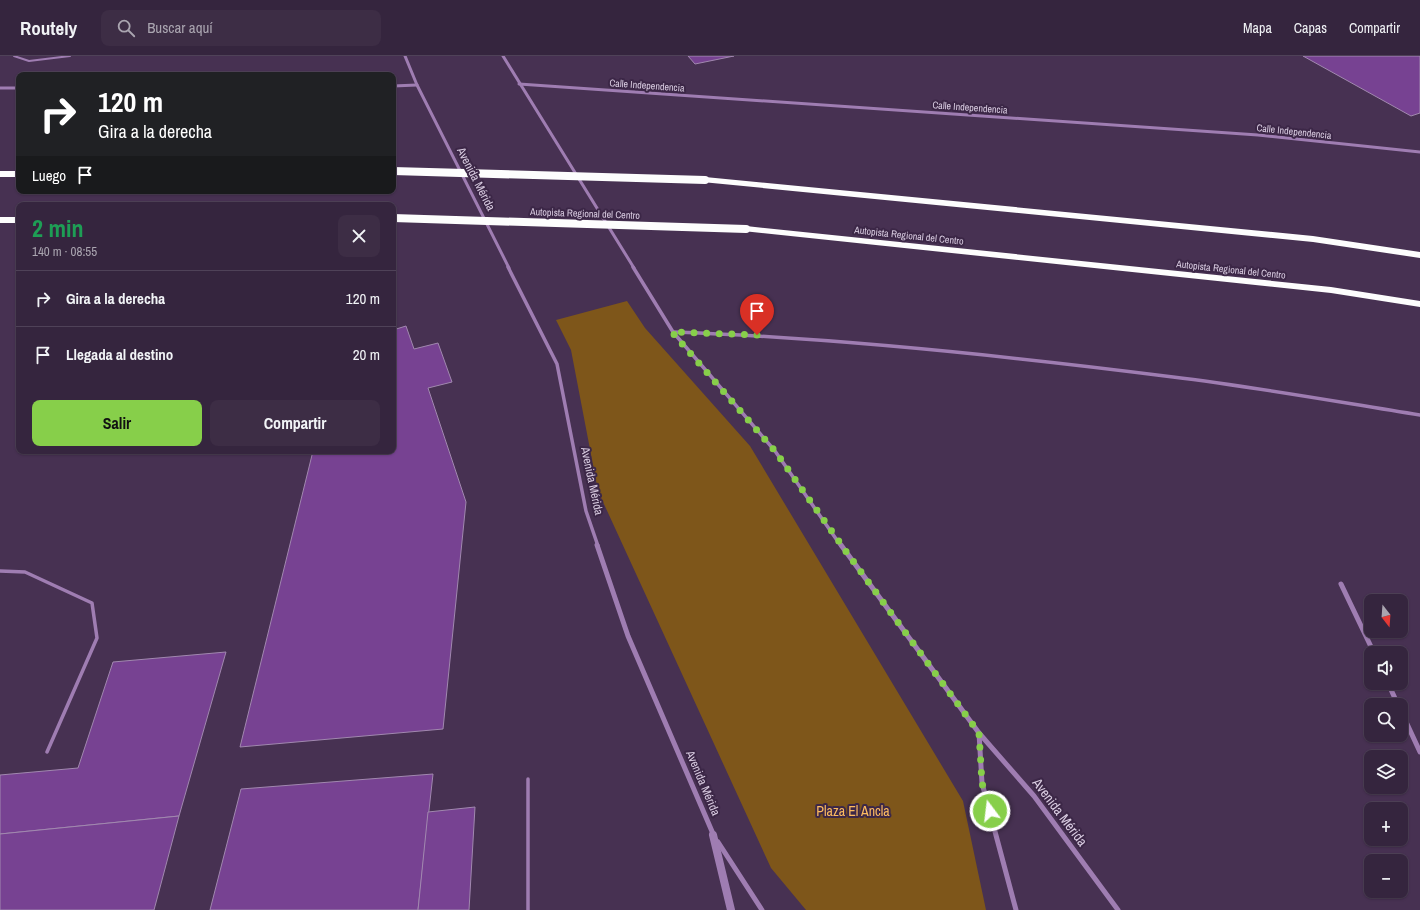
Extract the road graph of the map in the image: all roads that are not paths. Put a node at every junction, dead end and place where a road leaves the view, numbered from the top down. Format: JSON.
{"nodes":[{"id":1,"x":14,"y":56,"type":"edge"},
{"id":2,"x":23,"y":56,"type":"edge"},
{"id":3,"x":70,"y":56,"type":"edge"},
{"id":4,"x":405,"y":56,"type":"edge"},
{"id":5,"x":503,"y":56,"type":"edge"},
{"id":6,"x":22,"y":60,"type":"junction"},
{"id":7,"x":519,"y":84,"type":"junction"},
{"id":8,"x":417,"y":85,"type":"junction"},
{"id":9,"x":396,"y":86,"type":"edge"},
{"id":10,"x":0,"y":88,"type":"edge"},
{"id":11,"x":16,"y":88,"type":"edge"},
{"id":12,"x":1420,"y":152,"type":"edge"},
{"id":13,"x":396,"y":171,"type":"edge"},
{"id":14,"x":0,"y":174,"type":"edge"},
{"id":15,"x":16,"y":174,"type":"edge"},
{"id":16,"x":396,"y":218,"type":"edge"},
{"id":17,"x":0,"y":220,"type":"edge"},
{"id":18,"x":16,"y":220,"type":"edge"},
{"id":19,"x":1420,"y":255,"type":"edge"},
{"id":20,"x":1420,"y":304,"type":"edge"},
{"id":21,"x":672,"y":332,"type":"junction"},
{"id":22,"x":1420,"y":415,"type":"edge"},
{"id":23,"x":0,"y":571,"type":"edge"},
{"id":24,"x":1341,"y":584,"type":"dead end"},
{"id":25,"x":1371,"y":646,"type":"edge"},
{"id":26,"x":1408,"y":726,"type":"edge"},
{"id":27,"x":979,"y":733,"type":"junction"},
{"id":28,"x":47,"y":752,"type":"dead end"},
{"id":29,"x":1420,"y":752,"type":"edge"},
{"id":30,"x":528,"y":779,"type":"dead end"},
{"id":31,"x":713,"y":835,"type":"junction"},
{"id":32,"x":528,"y":910,"type":"edge"},
{"id":33,"x":731,"y":910,"type":"edge"},
{"id":34,"x":762,"y":910,"type":"edge"},
{"id":35,"x":1016,"y":910,"type":"edge"},
{"id":36,"x":1118,"y":910,"type":"edge"}],
"edges":[{"from":1,"to":6,"type":"lane"},
{"from":2,"to":6,"type":"lane"},
{"from":3,"to":6,"type":"lane"},
{"from":4,"to":8,"type":"street","name":"Avenida Mérida"},
{"from":5,"to":7,"type":"street","name":"Avenida Mérida"},
{"from":7,"to":12,"type":"street","name":"Calle Independencia"},
{"from":7,"to":21,"type":"street","name":"Avenida Mérida"},
{"from":8,"to":9,"type":"street"},
{"from":8,"to":31,"type":"street","name":"Avenida Mérida"},
{"from":10,"to":11,"type":"street"},
{"from":13,"to":19,"type":"highway","bridge":true},
{"from":14,"to":15,"type":"highway"},
{"from":16,"to":20,"type":"highway","name":"Autopista Regional del Centro","bridge":true},
{"from":17,"to":18,"type":"highway"},
{"from":21,"to":22,"type":"street"},
{"from":21,"to":27,"type":"street","name":"Avenida Mérida"},
{"from":23,"to":28,"type":"lane"},
{"from":24,"to":25,"type":"street"},
{"from":26,"to":29,"type":"street"},
{"from":27,"to":35,"type":"street"},
{"from":27,"to":36,"type":"street","name":"Avenida Mérida"},
{"from":30,"to":32,"type":"lane"},
{"from":31,"to":33,"type":"street"},
{"from":31,"to":34,"type":"street","name":"Avenida Mérida"}]}
